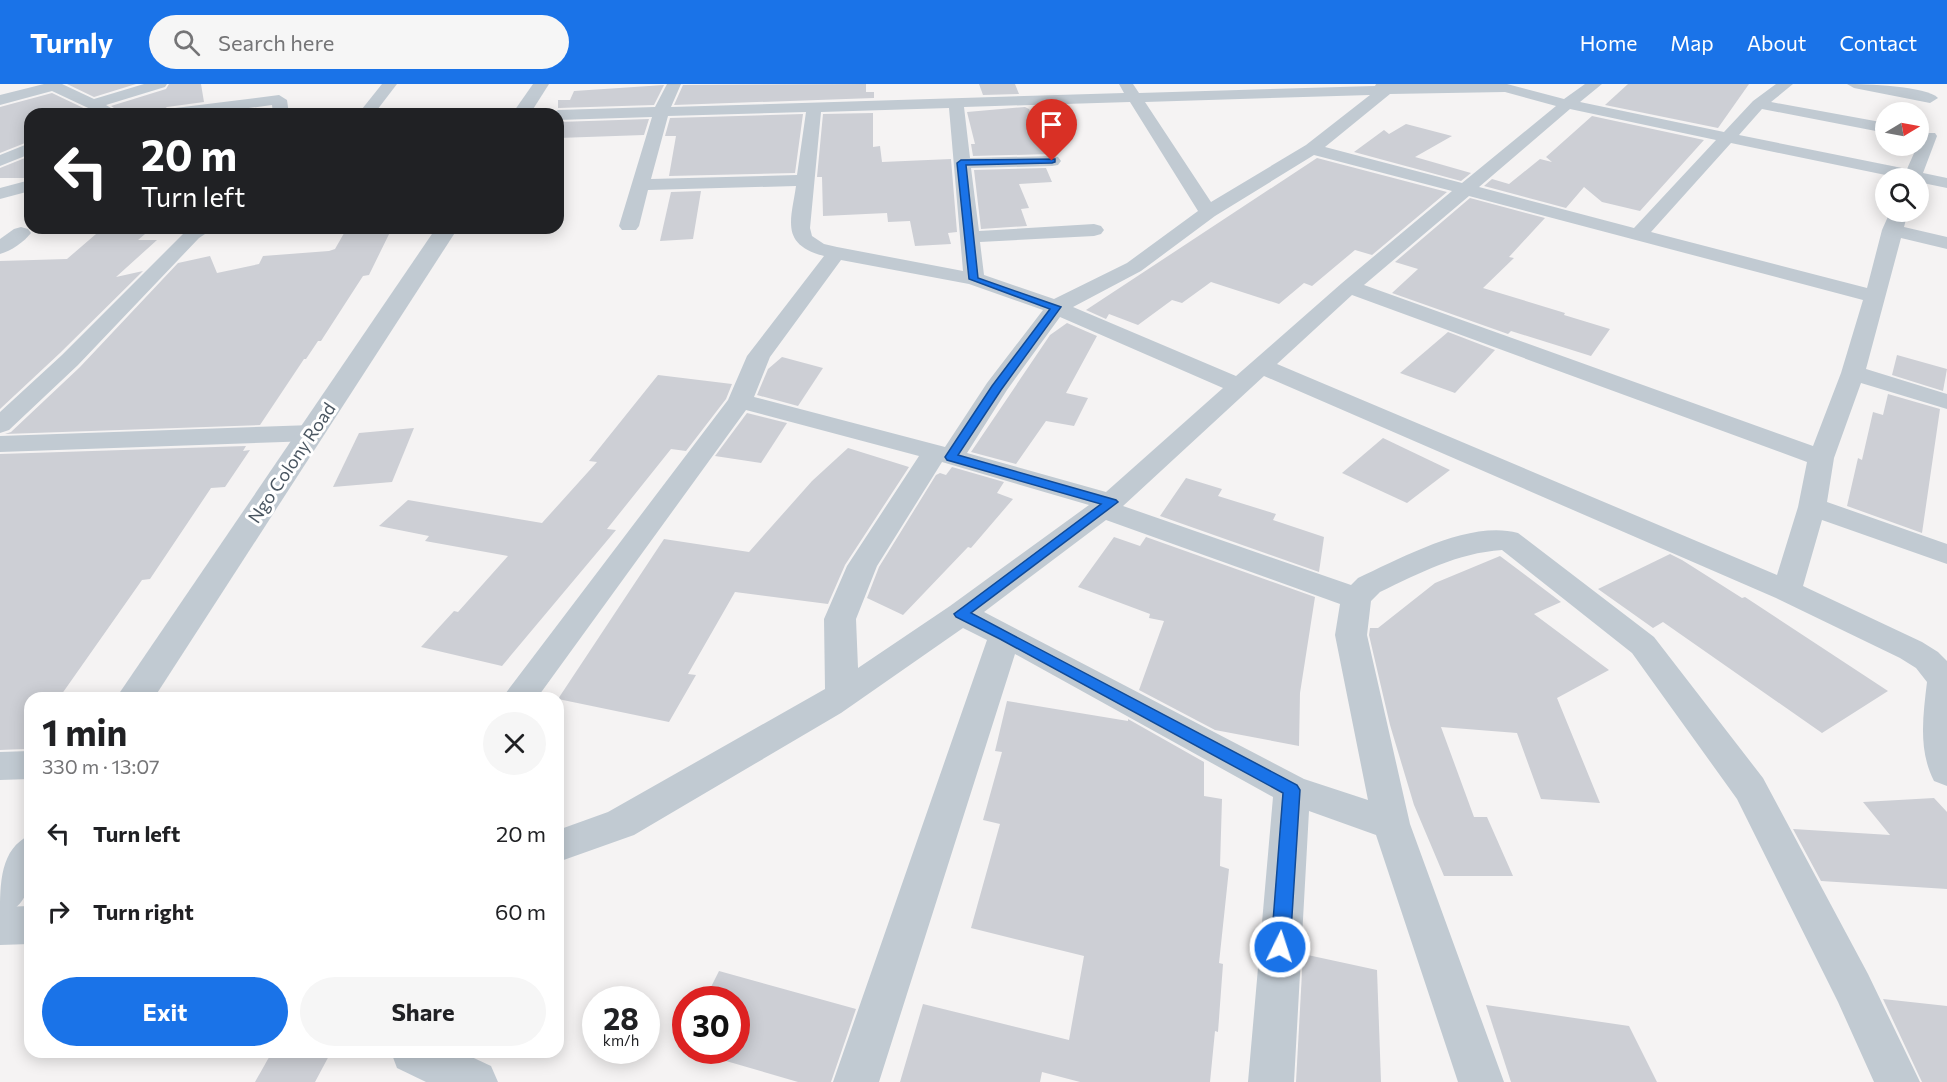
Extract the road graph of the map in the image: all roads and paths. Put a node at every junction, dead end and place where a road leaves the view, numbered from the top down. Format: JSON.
{"nodes":[{"id":1,"x":160,"y":84,"type":"edge"},
{"id":2,"x":390,"y":84,"type":"edge"},
{"id":3,"x":541,"y":84,"type":"edge"},
{"id":4,"x":674,"y":84,"type":"edge"},
{"id":5,"x":1595,"y":84,"type":"edge"},
{"id":6,"x":1786,"y":84,"type":"edge"},
{"id":7,"x":1854,"y":84,"type":"edge"},
{"id":8,"x":1938,"y":84,"type":"edge"},
{"id":9,"x":1502,"y":86,"type":"edge"},
{"id":10,"x":1383,"y":87,"type":"edge"},
{"id":11,"x":1261,"y":89,"type":"edge"},
{"id":12,"x":1130,"y":91,"type":"edge"},
{"id":13,"x":779,"y":92,"type":"dead end"},
{"id":14,"x":1930,"y":98,"type":"junction"},
{"id":15,"x":0,"y":100,"type":"edge"},
{"id":16,"x":1947,"y":101,"type":"edge"},
{"id":17,"x":93,"y":104,"type":"junction"},
{"id":18,"x":956,"y":104,"type":"junction"},
{"id":19,"x":1567,"y":104,"type":"junction"},
{"id":20,"x":1758,"y":104,"type":"junction"},
{"id":21,"x":101,"y":108,"type":"edge"},
{"id":22,"x":215,"y":108,"type":"edge"},
{"id":23,"x":280,"y":108,"type":"edge"},
{"id":24,"x":371,"y":108,"type":"edge"},
{"id":25,"x":525,"y":108,"type":"edge"},
{"id":26,"x":814,"y":108,"type":"junction"},
{"id":27,"x":775,"y":109,"type":"junction"},
{"id":28,"x":662,"y":112,"type":"junction"},
{"id":29,"x":564,"y":115,"type":"edge"},
{"id":30,"x":1875,"y":126,"type":"edge"},
{"id":31,"x":1929,"y":136,"type":"edge"},
{"id":32,"x":1729,"y":138,"type":"junction"},
{"id":33,"x":1947,"y":140,"type":"edge"},
{"id":34,"x":1312,"y":149,"type":"junction"},
{"id":35,"x":24,"y":151,"type":"edge"},
{"id":36,"x":0,"y":161,"type":"edge"},
{"id":37,"x":1052,"y":161,"type":"dead end"},
{"id":38,"x":961,"y":163,"type":"junction"},
{"id":39,"x":1875,"y":169,"type":"edge"},
{"id":40,"x":805,"y":180,"type":"junction"},
{"id":41,"x":1929,"y":180,"type":"edge"},
{"id":42,"x":1947,"y":183,"type":"edge"},
{"id":43,"x":641,"y":185,"type":"junction"},
{"id":44,"x":24,"y":187,"type":"edge"},
{"id":45,"x":1467,"y":190,"type":"junction"},
{"id":46,"x":0,"y":194,"type":"edge"},
{"id":47,"x":1208,"y":212,"type":"junction"},
{"id":48,"x":1895,"y":222,"type":"edge"},
{"id":49,"x":1900,"y":222,"type":"edge"},
{"id":50,"x":629,"y":226,"type":"dead end"},
{"id":51,"x":1094,"y":230,"type":"dead end"},
{"id":52,"x":21,"y":233,"type":"dead end"},
{"id":53,"x":192,"y":234,"type":"edge"},
{"id":54,"x":443,"y":234,"type":"edge"},
{"id":55,"x":1638,"y":234,"type":"junction"},
{"id":56,"x":969,"y":237,"type":"junction"},
{"id":57,"x":1947,"y":243,"type":"edge"},
{"id":58,"x":0,"y":249,"type":"edge"},
{"id":59,"x":836,"y":253,"type":"junction"},
{"id":60,"x":974,"y":279,"type":"junction"},
{"id":61,"x":1348,"y":287,"type":"junction"},
{"id":62,"x":1873,"y":296,"type":"junction"},
{"id":63,"x":1056,"y":307,"type":"junction"},
{"id":64,"x":1263,"y":367,"type":"junction"},
{"id":65,"x":1853,"y":373,"type":"junction"},
{"id":66,"x":1241,"y":387,"type":"junction"},
{"id":67,"x":740,"y":401,"type":"junction"},
{"id":68,"x":1947,"y":402,"type":"edge"},
{"id":69,"x":0,"y":424,"type":"edge"},
{"id":70,"x":312,"y":433,"type":"junction"},
{"id":71,"x":0,"y":444,"type":"edge"},
{"id":72,"x":943,"y":455,"type":"junction"},
{"id":73,"x":1821,"y":458,"type":"junction"},
{"id":74,"x":1107,"y":506,"type":"junction"},
{"id":75,"x":1812,"y":507,"type":"junction"},
{"id":76,"x":1947,"y":554,"type":"edge"},
{"id":77,"x":1786,"y":591,"type":"junction"},
{"id":78,"x":1356,"y":598,"type":"junction"},
{"id":79,"x":961,"y":614,"type":"junction"},
{"id":80,"x":1005,"y":635,"type":"junction"},
{"id":81,"x":138,"y":692,"type":"edge"},
{"id":82,"x":522,"y":692,"type":"edge"},
{"id":83,"x":842,"y":695,"type":"junction"},
{"id":84,"x":24,"y":765,"type":"edge"},
{"id":85,"x":0,"y":766,"type":"edge"},
{"id":86,"x":1947,"y":771,"type":"edge"},
{"id":87,"x":1292,"y":790,"type":"junction"},
{"id":88,"x":1391,"y":824,"type":"junction"},
{"id":89,"x":564,"y":844,"type":"edge"},
{"id":90,"x":24,"y":862,"type":"edge"},
{"id":91,"x":0,"y":897,"type":"edge"},
{"id":92,"x":24,"y":925,"type":"edge"},
{"id":93,"x":0,"y":926,"type":"edge"},
{"id":94,"x":425,"y":1058,"type":"edge"},
{"id":95,"x":475,"y":1082,"type":"edge"},
{"id":96,"x":856,"y":1082,"type":"edge"},
{"id":97,"x":1271,"y":1082,"type":"edge"},
{"id":98,"x":1481,"y":1082,"type":"edge"},
{"id":99,"x":1897,"y":1082,"type":"edge"}],
"edges":[{"from":1,"to":17,"type":"street"},
{"from":2,"to":24,"type":"street"},
{"from":3,"to":25,"type":"street"},
{"from":4,"to":28,"type":"street"},
{"from":5,"to":19,"type":"street"},
{"from":6,"to":20,"type":"street"},
{"from":7,"to":14,"type":"street"},
{"from":8,"to":14,"type":"street"},
{"from":9,"to":10,"type":"street"},
{"from":9,"to":19,"type":"street"},
{"from":10,"to":11,"type":"street"},
{"from":10,"to":34,"type":"street"},
{"from":11,"to":12,"type":"street"},
{"from":12,"to":18,"type":"street"},
{"from":12,"to":47,"type":"street"},
{"from":13,"to":27,"type":"street"},
{"from":14,"to":16,"type":"street"},
{"from":15,"to":17,"type":"street"},
{"from":17,"to":21,"type":"street"},
{"from":18,"to":26,"type":"street"},
{"from":18,"to":38,"type":"street"},
{"from":19,"to":32,"type":"street"},
{"from":19,"to":45,"type":"street"},
{"from":20,"to":30,"type":"street"},
{"from":20,"to":32,"type":"street"},
{"from":22,"to":23,"type":"street"},
{"from":26,"to":27,"type":"street"},
{"from":26,"to":40,"type":"street"},
{"from":27,"to":28,"type":"street"},
{"from":28,"to":29,"type":"street"},
{"from":28,"to":43,"type":"street"},
{"from":31,"to":33,"type":"street"},
{"from":32,"to":39,"type":"street"},
{"from":32,"to":55,"type":"street"},
{"from":34,"to":45,"type":"street"},
{"from":34,"to":47,"type":"street"},
{"from":35,"to":36,"type":"street"},
{"from":37,"to":38,"type":"street"},
{"from":38,"to":56,"type":"street"},
{"from":40,"to":43,"type":"street"},
{"from":40,"to":59,"type":"street"},
{"from":41,"to":42,"type":"street"},
{"from":43,"to":50,"type":"street"},
{"from":44,"to":46,"type":"street"},
{"from":45,"to":55,"type":"street"},
{"from":45,"to":61,"type":"street"},
{"from":47,"to":63,"type":"street"},
{"from":48,"to":62,"type":"street"},
{"from":49,"to":57,"type":"street"},
{"from":51,"to":56,"type":"street"},
{"from":52,"to":58,"type":"street"},
{"from":53,"to":69,"type":"street"},
{"from":54,"to":70,"type":"street","name":"Ngo Colony Road"},
{"from":55,"to":62,"type":"street"},
{"from":56,"to":60,"type":"street"},
{"from":59,"to":60,"type":"street"},
{"from":59,"to":67,"type":"street"},
{"from":60,"to":63,"type":"street"},
{"from":61,"to":64,"type":"street"},
{"from":61,"to":73,"type":"street"},
{"from":62,"to":65,"type":"street"},
{"from":63,"to":66,"type":"street"},
{"from":63,"to":72,"type":"street"},
{"from":64,"to":66,"type":"street"},
{"from":64,"to":77,"type":"street"},
{"from":65,"to":68,"type":"street"},
{"from":65,"to":73,"type":"street"},
{"from":66,"to":74,"type":"street"},
{"from":67,"to":72,"type":"street"},
{"from":67,"to":82,"type":"street"},
{"from":70,"to":71,"type":"street"},
{"from":70,"to":81,"type":"street","name":"Ngo Colony Road"},
{"from":72,"to":74,"type":"street"},
{"from":72,"to":83,"type":"street"},
{"from":73,"to":75,"type":"street"},
{"from":74,"to":78,"type":"street"},
{"from":74,"to":79,"type":"street"},
{"from":75,"to":76,"type":"street"},
{"from":75,"to":77,"type":"street"},
{"from":77,"to":86,"type":"street"},
{"from":78,"to":88,"type":"street"},
{"from":78,"to":99,"type":"street"},
{"from":79,"to":80,"type":"street"},
{"from":79,"to":83,"type":"street"},
{"from":80,"to":87,"type":"street"},
{"from":80,"to":96,"type":"street"},
{"from":83,"to":89,"type":"street"},
{"from":84,"to":85,"type":"street"},
{"from":87,"to":88,"type":"street"},
{"from":87,"to":97,"type":"street"},
{"from":88,"to":98,"type":"street"},
{"from":90,"to":91,"type":"street"},
{"from":92,"to":93,"type":"street"},
{"from":94,"to":95,"type":"street"}]}
